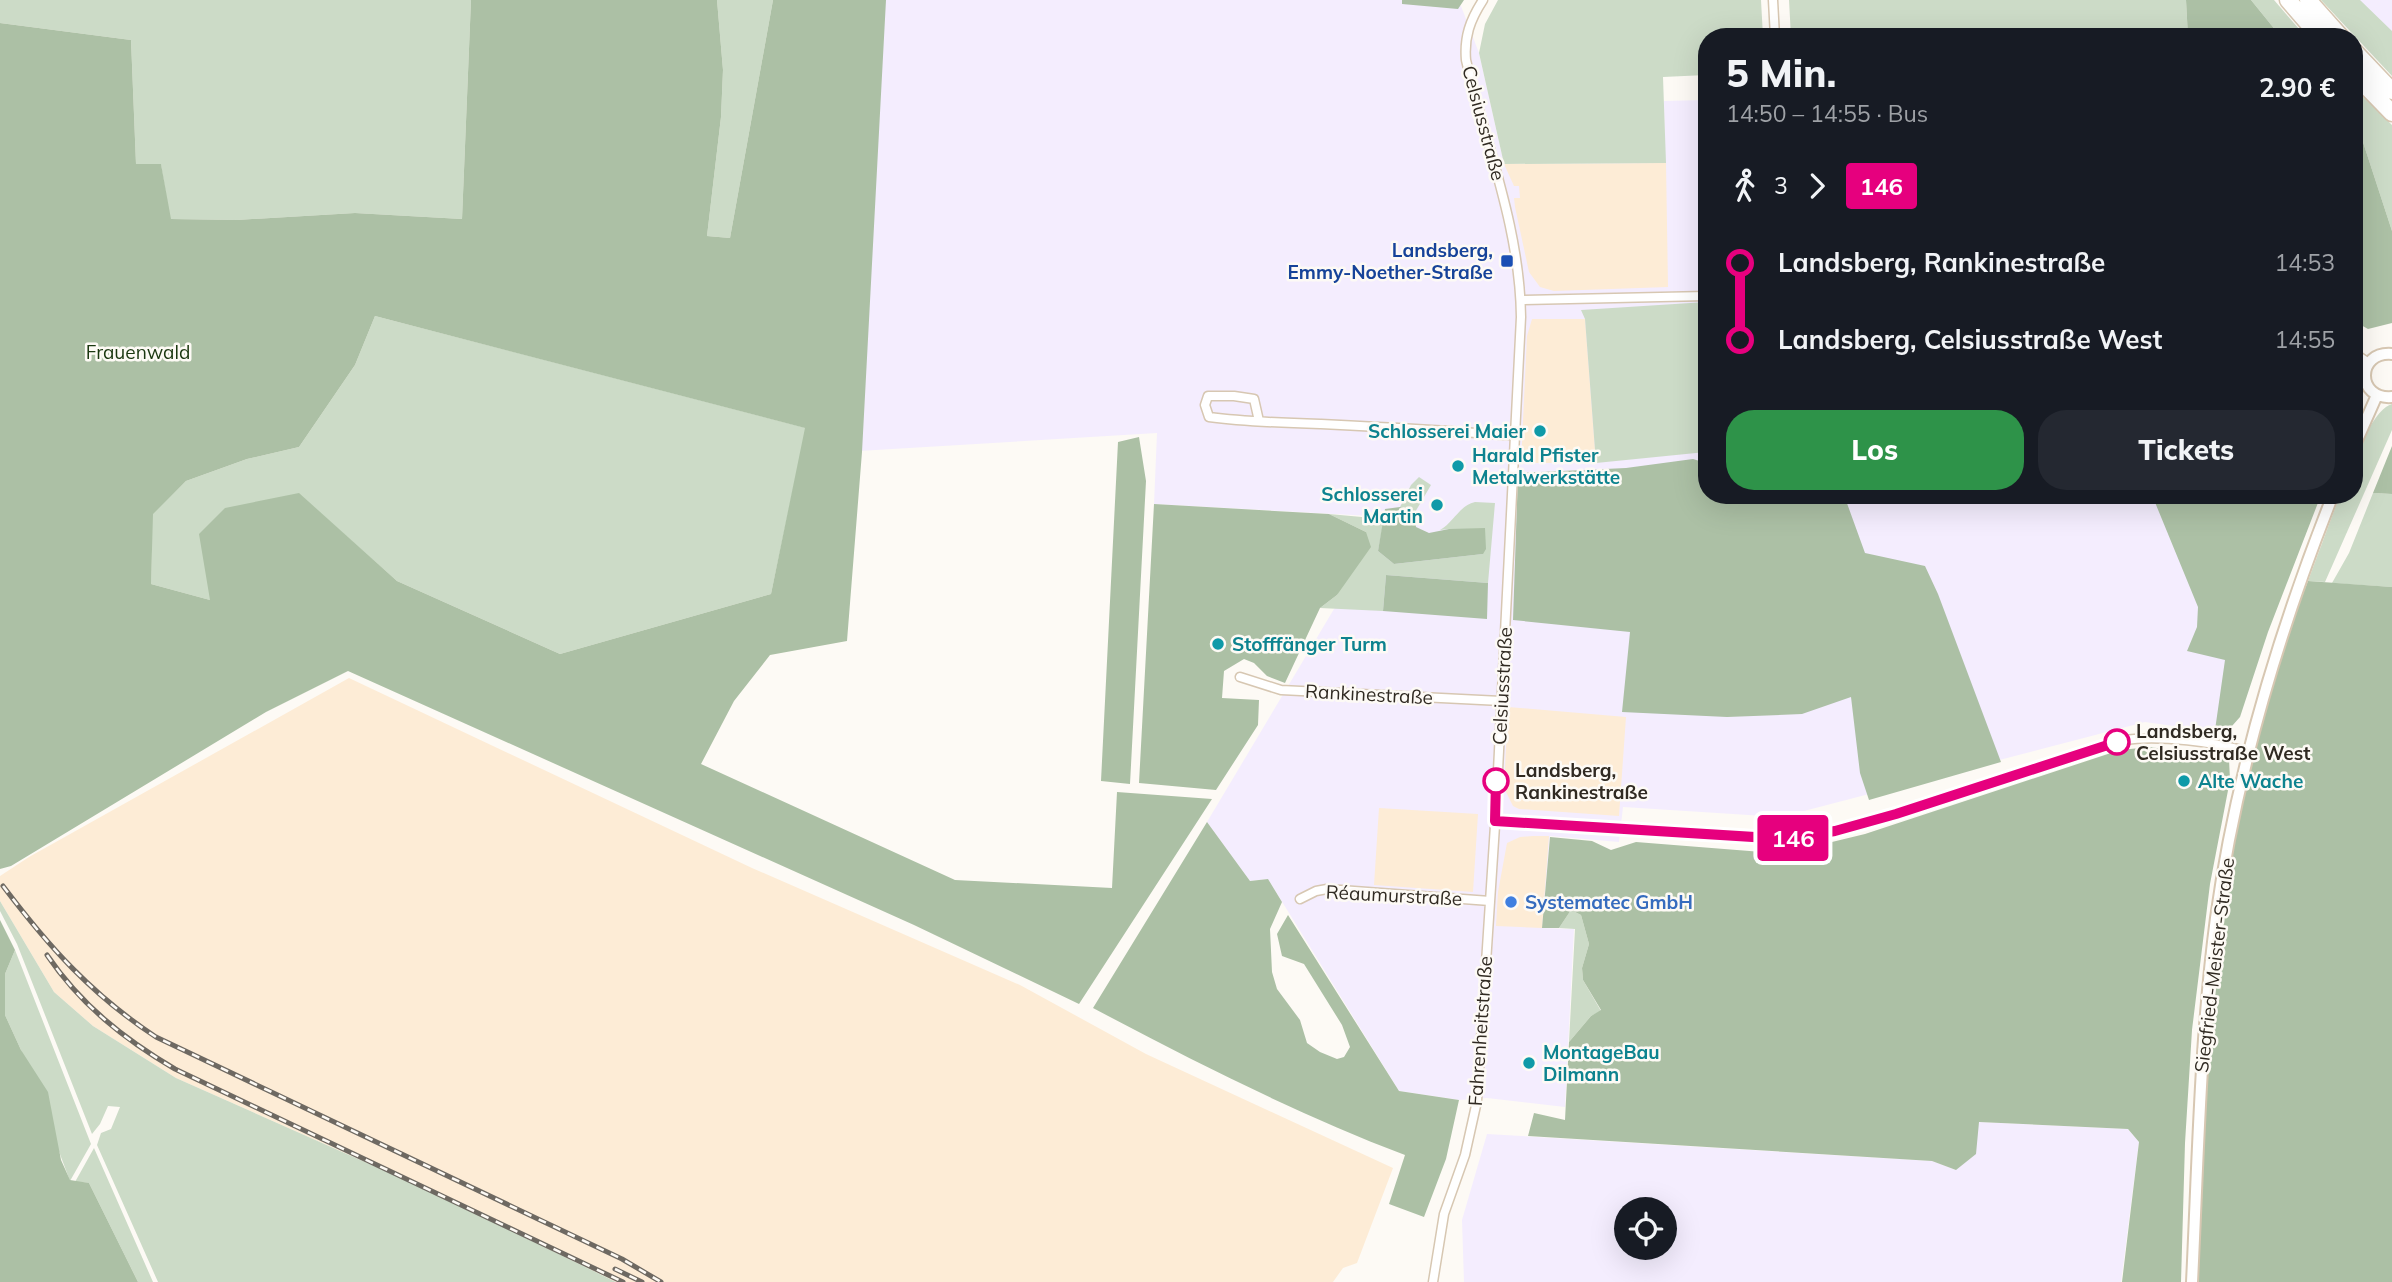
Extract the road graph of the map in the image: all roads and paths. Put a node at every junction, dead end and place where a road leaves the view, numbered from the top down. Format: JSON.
{"nodes":[{"id":1,"x":1483,"y":0,"type":"edge"},
{"id":2,"x":1773,"y":0,"type":"edge"},
{"id":3,"x":2288,"y":0,"type":"edge"},
{"id":4,"x":2308,"y":0,"type":"edge"},
{"id":5,"x":1775,"y":28,"type":"edge"},
{"id":6,"x":2312,"y":28,"type":"edge"},
{"id":7,"x":2333,"y":28,"type":"edge"},
{"id":8,"x":2363,"y":60,"type":"edge"},
{"id":9,"x":2363,"y":83,"type":"edge"},
{"id":10,"x":2392,"y":91,"type":"edge"},
{"id":11,"x":2392,"y":113,"type":"edge"},
{"id":12,"x":1698,"y":296,"type":"edge"},
{"id":13,"x":1521,"y":300,"type":"junction"},
{"id":14,"x":2392,"y":354,"type":"edge"},
{"id":15,"x":2363,"y":359,"type":"edge"},
{"id":16,"x":2369,"y":363,"type":"junction"},
{"id":17,"x":2377,"y":395,"type":"junction"},
{"id":18,"x":2392,"y":397,"type":"edge"},
{"id":19,"x":1259,"y":421,"type":"junction"},
{"id":20,"x":2363,"y":427,"type":"edge"},
{"id":21,"x":1514,"y":435,"type":"junction"},
{"id":22,"x":2330,"y":504,"type":"edge"},
{"id":23,"x":1240,"y":677,"type":"dead end"},
{"id":24,"x":1501,"y":701,"type":"junction"},
{"id":25,"x":2250,"y":752,"type":"junction"},
{"id":26,"x":1495,"y":821,"type":"junction"},
{"id":27,"x":1300,"y":899,"type":"dead end"},
{"id":28,"x":1490,"y":901,"type":"junction"},
{"id":29,"x":1433,"y":1282,"type":"edge"},
{"id":30,"x":2192,"y":1282,"type":"edge"}],
"edges":[{"from":1,"to":13,"type":"street","name":"Celsiusstraße"},
{"from":2,"to":5,"type":"street"},
{"from":3,"to":6,"type":"highway"},
{"from":4,"to":7,"type":"highway"},
{"from":8,"to":10,"type":"highway"},
{"from":9,"to":11,"type":"highway"},
{"from":12,"to":13,"type":"street"},
{"from":13,"to":21,"type":"street","name":"Celsiusstraße"},
{"from":14,"to":16,"type":"street"},
{"from":15,"to":16,"type":"street"},
{"from":16,"to":17,"type":"street"},
{"from":17,"to":18,"type":"street"},
{"from":17,"to":20,"type":"street"},
{"from":19,"to":19,"type":"street"},
{"from":19,"to":21,"type":"street"},
{"from":21,"to":24,"type":"street","name":"Celsiusstraße"},
{"from":22,"to":25,"type":"street","name":"Siegfried-Meister-Straße"},
{"from":23,"to":24,"type":"street","name":"Rankinestraße"},
{"from":24,"to":26,"type":"street","name":"Celsiusstraße"},
{"from":25,"to":26,"type":"street"},
{"from":25,"to":30,"type":"street","name":"Siegfried-Meister-Straße"},
{"from":26,"to":28,"type":"street","name":"Fahrenheitstraße"},
{"from":27,"to":28,"type":"street","name":"Réaumurstraße"},
{"from":28,"to":29,"type":"street","name":"Fahrenheitstraße"}]}
